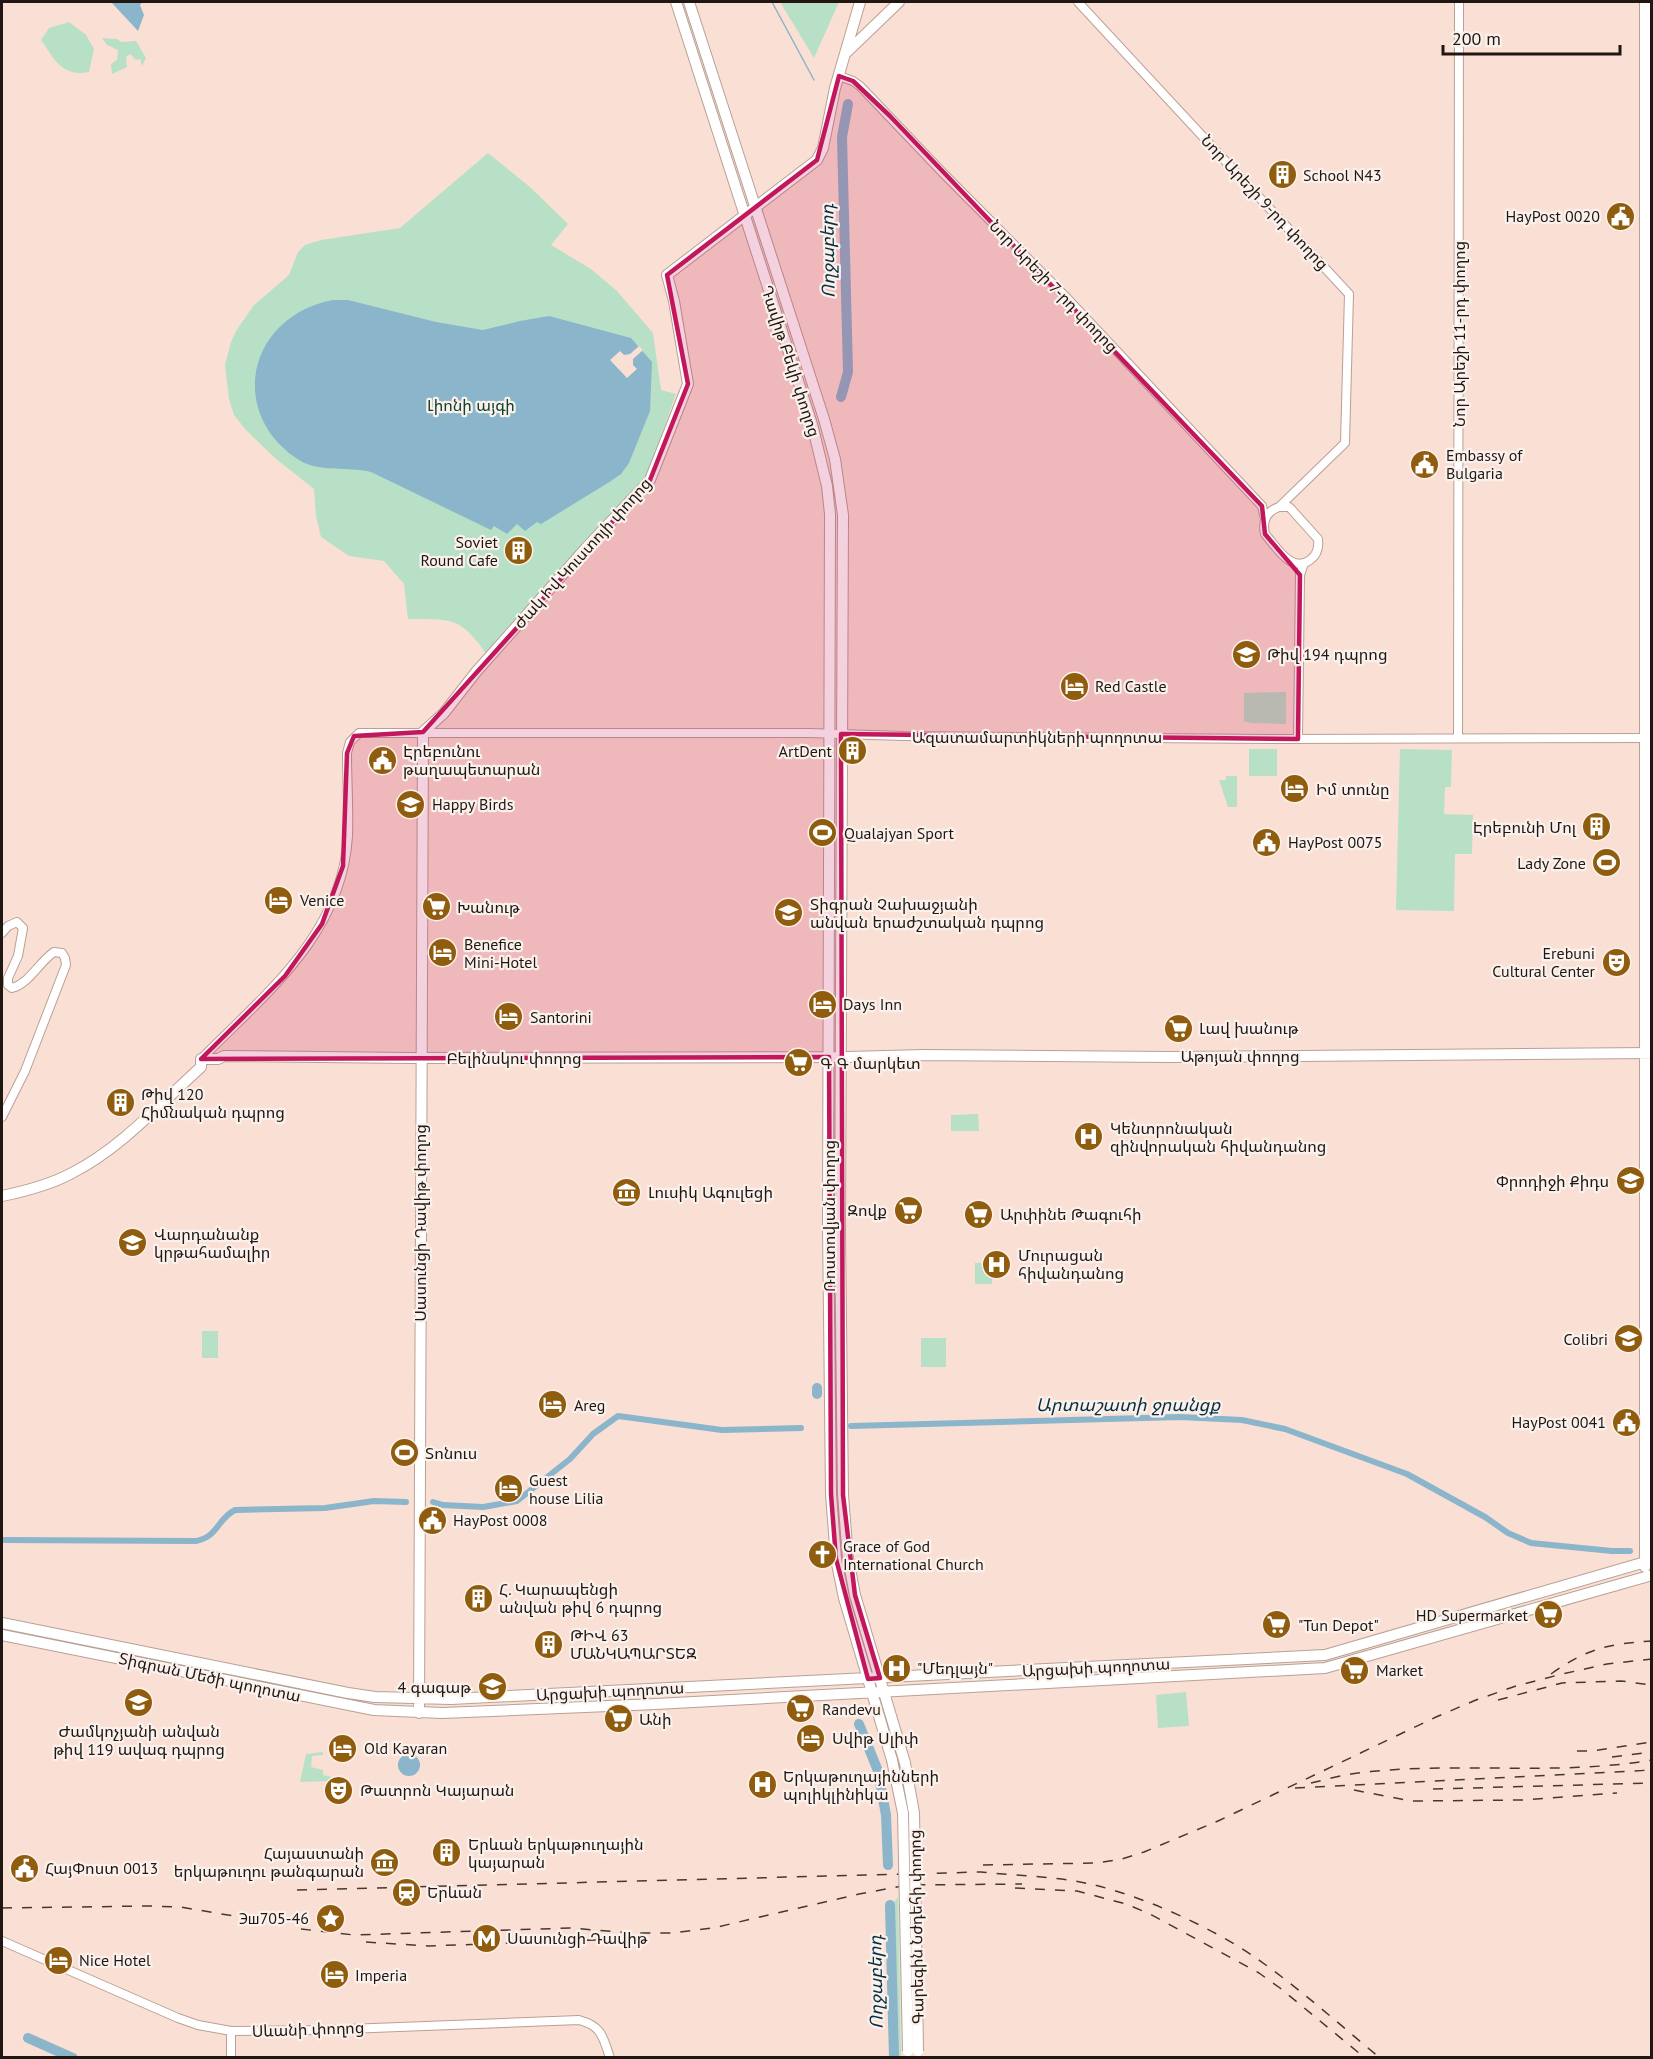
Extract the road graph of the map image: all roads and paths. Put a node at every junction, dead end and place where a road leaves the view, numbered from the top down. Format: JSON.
{"nodes":[{"id":1,"x":676,"y":2,"type":"edge"},
{"id":2,"x":689,"y":2,"type":"edge"},
{"id":3,"x":899,"y":2,"type":"edge"},
{"id":4,"x":1078,"y":2,"type":"edge"},
{"id":5,"x":1459,"y":2,"type":"edge"},
{"id":6,"x":1645,"y":2,"type":"edge"},
{"id":7,"x":859,"y":6,"type":"edge"},
{"id":8,"x":871,"y":27,"type":"junction"},
{"id":9,"x":845,"y":54,"type":"junction"},
{"id":10,"x":839,"y":76,"type":"junction"},
{"id":11,"x":756,"y":207,"type":"junction"},
{"id":12,"x":744,"y":215,"type":"junction"},
{"id":13,"x":1290,"y":497,"type":"junction"},
{"id":14,"x":1262,"y":506,"type":"junction"},
{"id":15,"x":1276,"y":508,"type":"junction"},
{"id":16,"x":1290,"y":509,"type":"junction"},
{"id":17,"x":1265,"y":519,"type":"junction"},
{"id":18,"x":1292,"y":563,"type":"junction"},
{"id":19,"x":1304,"y":563,"type":"junction"},
{"id":20,"x":1300,"y":575,"type":"junction"},
{"id":21,"x":426,"y":729,"type":"junction"},
{"id":22,"x":829,"y":734,"type":"junction"},
{"id":23,"x":841,"y":734,"type":"junction"},
{"id":24,"x":1458,"y":738,"type":"junction"},
{"id":25,"x":1648,"y":738,"type":"edge"},
{"id":26,"x":1298,"y":739,"type":"junction"},
{"id":27,"x":2,"y":933,"type":"edge"},
{"id":28,"x":1648,"y":1053,"type":"edge"},
{"id":29,"x":829,"y":1057,"type":"junction"},
{"id":30,"x":842,"y":1057,"type":"junction"},
{"id":31,"x":421,"y":1058,"type":"junction"},
{"id":32,"x":201,"y":1059,"type":"junction"},
{"id":33,"x":2,"y":1117,"type":"edge"},
{"id":34,"x":2,"y":1191,"type":"edge"},
{"id":35,"x":2,"y":1196,"type":"edge"},
{"id":36,"x":1648,"y":1560,"type":"edge"},
{"id":37,"x":1648,"y":1575,"type":"edge"},
{"id":38,"x":1454,"y":1618,"type":"junction"},
{"id":39,"x":2,"y":1623,"type":"edge"},
{"id":40,"x":1458,"y":1631,"type":"junction"},
{"id":41,"x":2,"y":1635,"type":"edge"},
{"id":42,"x":1340,"y":1651,"type":"junction"},
{"id":43,"x":1344,"y":1664,"type":"junction"},
{"id":44,"x":1077,"y":1667,"type":"junction"},
{"id":45,"x":880,"y":1678,"type":"junction"},
{"id":46,"x":868,"y":1679,"type":"junction"},
{"id":47,"x":1078,"y":1681,"type":"junction"},
{"id":48,"x":884,"y":1692,"type":"junction"},
{"id":49,"x":872,"y":1693,"type":"junction"},
{"id":50,"x":418,"y":1699,"type":"junction"},
{"id":51,"x":419,"y":1713,"type":"junction"},
{"id":52,"x":2,"y":1941,"type":"edge"},
{"id":53,"x":231,"y":2031,"type":"junction"},
{"id":54,"x":913,"y":2054,"type":"edge"},
{"id":55,"x":231,"y":2058,"type":"edge"},
{"id":56,"x":610,"y":2058,"type":"edge"}],
"edges":[{"from":1,"to":12,"type":"main road","name":"Դավիթ Բեկի փողոց"},
{"from":2,"to":11,"type":"main road","name":"Դավիթ Բեկի փողոց"},
{"from":3,"to":8,"type":"main road"},
{"from":4,"to":13,"type":"street","name":"Նոր Արեշի 9-րդ փողոց"},
{"from":5,"to":24,"type":"street","name":"Նոր Արեշի 11-րդ փողոց"},
{"from":6,"to":25,"type":"main road"},
{"from":7,"to":8,"type":"main road"},
{"from":7,"to":9,"type":"main road"},
{"from":8,"to":9,"type":"main road"},
{"from":9,"to":10,"type":"main road"},
{"from":10,"to":11,"type":"main road"},
{"from":10,"to":14,"type":"street","name":"Նոր Արեշի 7-րդ փողոց"},
{"from":11,"to":12,"type":"main road"},
{"from":11,"to":23,"type":"main road","name":"Դավիթ Բեկի փողոց"},
{"from":12,"to":21,"type":"main road","name":"Ժակ Իվ Կուստոյի փողոց"},
{"from":12,"to":22,"type":"main road","name":"Դավիթ Բեկի փողոց"},
{"from":13,"to":15,"type":"street"},
{"from":13,"to":16,"type":"street"},
{"from":14,"to":15,"type":"street","name":"Նոր Արեշի 7-րդ փողոց"},
{"from":14,"to":17,"type":"street"},
{"from":15,"to":16,"type":"street"},
{"from":15,"to":17,"type":"street"},
{"from":16,"to":19,"type":"street"},
{"from":17,"to":18,"type":"street"},
{"from":18,"to":19,"type":"street"},
{"from":18,"to":20,"type":"street"},
{"from":19,"to":20,"type":"street"},
{"from":20,"to":26,"type":"street"},
{"from":21,"to":22,"type":"street","name":"Ազատամարտիկների պողոտա"},
{"from":21,"to":31,"type":"main road","name":"Սասունցի Դավիթ փողոց"},
{"from":21,"to":32,"type":"street","name":"Ազատամարտիկների պողոտա"},
{"from":22,"to":23,"type":"street","name":"Ազատամարտիկների պողոտա"},
{"from":22,"to":29,"type":"main road","name":"Ռոստովյան փողոց"},
{"from":23,"to":26,"type":"street","name":"Ազատամարտիկների պողոտա"},
{"from":23,"to":30,"type":"main road","name":"Ռոստովյան փողոց"},
{"from":24,"to":25,"type":"street","name":"Ազատամարտիկների պողոտա"},
{"from":24,"to":26,"type":"street","name":"Ազատամարտիկների պողոտա"},
{"from":25,"to":28,"type":"main road"},
{"from":27,"to":33,"type":"street"},
{"from":28,"to":30,"type":"main road","name":"Աթոյան փողոց"},
{"from":28,"to":36,"type":"main road"},
{"from":29,"to":30,"type":"main road","name":"Աթոյան փողոց"},
{"from":29,"to":31,"type":"main road","name":"Բելինսկու փողոց"},
{"from":29,"to":46,"type":"main road","name":"Ռոստովյան փողոց"},
{"from":30,"to":45,"type":"main road","name":"Ռոստովյան փողոց"},
{"from":31,"to":32,"type":"main road","name":"Բելինսկու փողոց"},
{"from":31,"to":50,"type":"main road","name":"Սասունցի Դավիթ փողոց"},
{"from":32,"to":34,"type":"main road"},
{"from":32,"to":35,"type":"main road"},
{"from":36,"to":37,"type":"main road"},
{"from":36,"to":38,"type":"main road","name":"Արցախի պողոտա"},
{"from":37,"to":40,"type":"main road","name":"Արցախի պողոտա"},
{"from":38,"to":40,"type":"main road"},
{"from":38,"to":42,"type":"main road","name":"Արցախի պողոտա"},
{"from":39,"to":50,"type":"main road","name":"Տիգրան Մեծի պողոտա"},
{"from":40,"to":43,"type":"main road","name":"Արցախի պողոտա"},
{"from":41,"to":51,"type":"main road","name":"Տիգրան Մեծի պողոտա"},
{"from":42,"to":43,"type":"main road"},
{"from":42,"to":44,"type":"main road","name":"Արցախի պողոտա"},
{"from":43,"to":47,"type":"main road","name":"Արցախի պողոտա"},
{"from":44,"to":45,"type":"main road","name":"Արցախի պողոտա"},
{"from":44,"to":47,"type":"main road"},
{"from":45,"to":46,"type":"main road","name":"Արցախի պողոտա"},
{"from":45,"to":48,"type":"main road","name":"Ռոստովյան փողոց"},
{"from":46,"to":49,"type":"main road","name":"Ռոստովյան փողոց"},
{"from":46,"to":50,"type":"main road","name":"Արցախի պողոտա"},
{"from":47,"to":48,"type":"main road","name":"Արցախի պողոտա"},
{"from":48,"to":49,"type":"main road","name":"Արցախի պողոտա"},
{"from":48,"to":54,"type":"main road","name":"Գարեգին Նժդեհի փողոց","bridge":true},
{"from":49,"to":51,"type":"main road","name":"Արցախի պողոտա"},
{"from":49,"to":54,"type":"main road","name":"Գարեգին Նժդեհի փողոց","bridge":true},
{"from":50,"to":51,"type":"main road","name":"Սասունցի Դավիթ փողոց"},
{"from":52,"to":53,"type":"street","name":"Սևանի փողոց"},
{"from":53,"to":55,"type":"street"},
{"from":53,"to":56,"type":"street","name":"Սևանի փողոց"}]}
